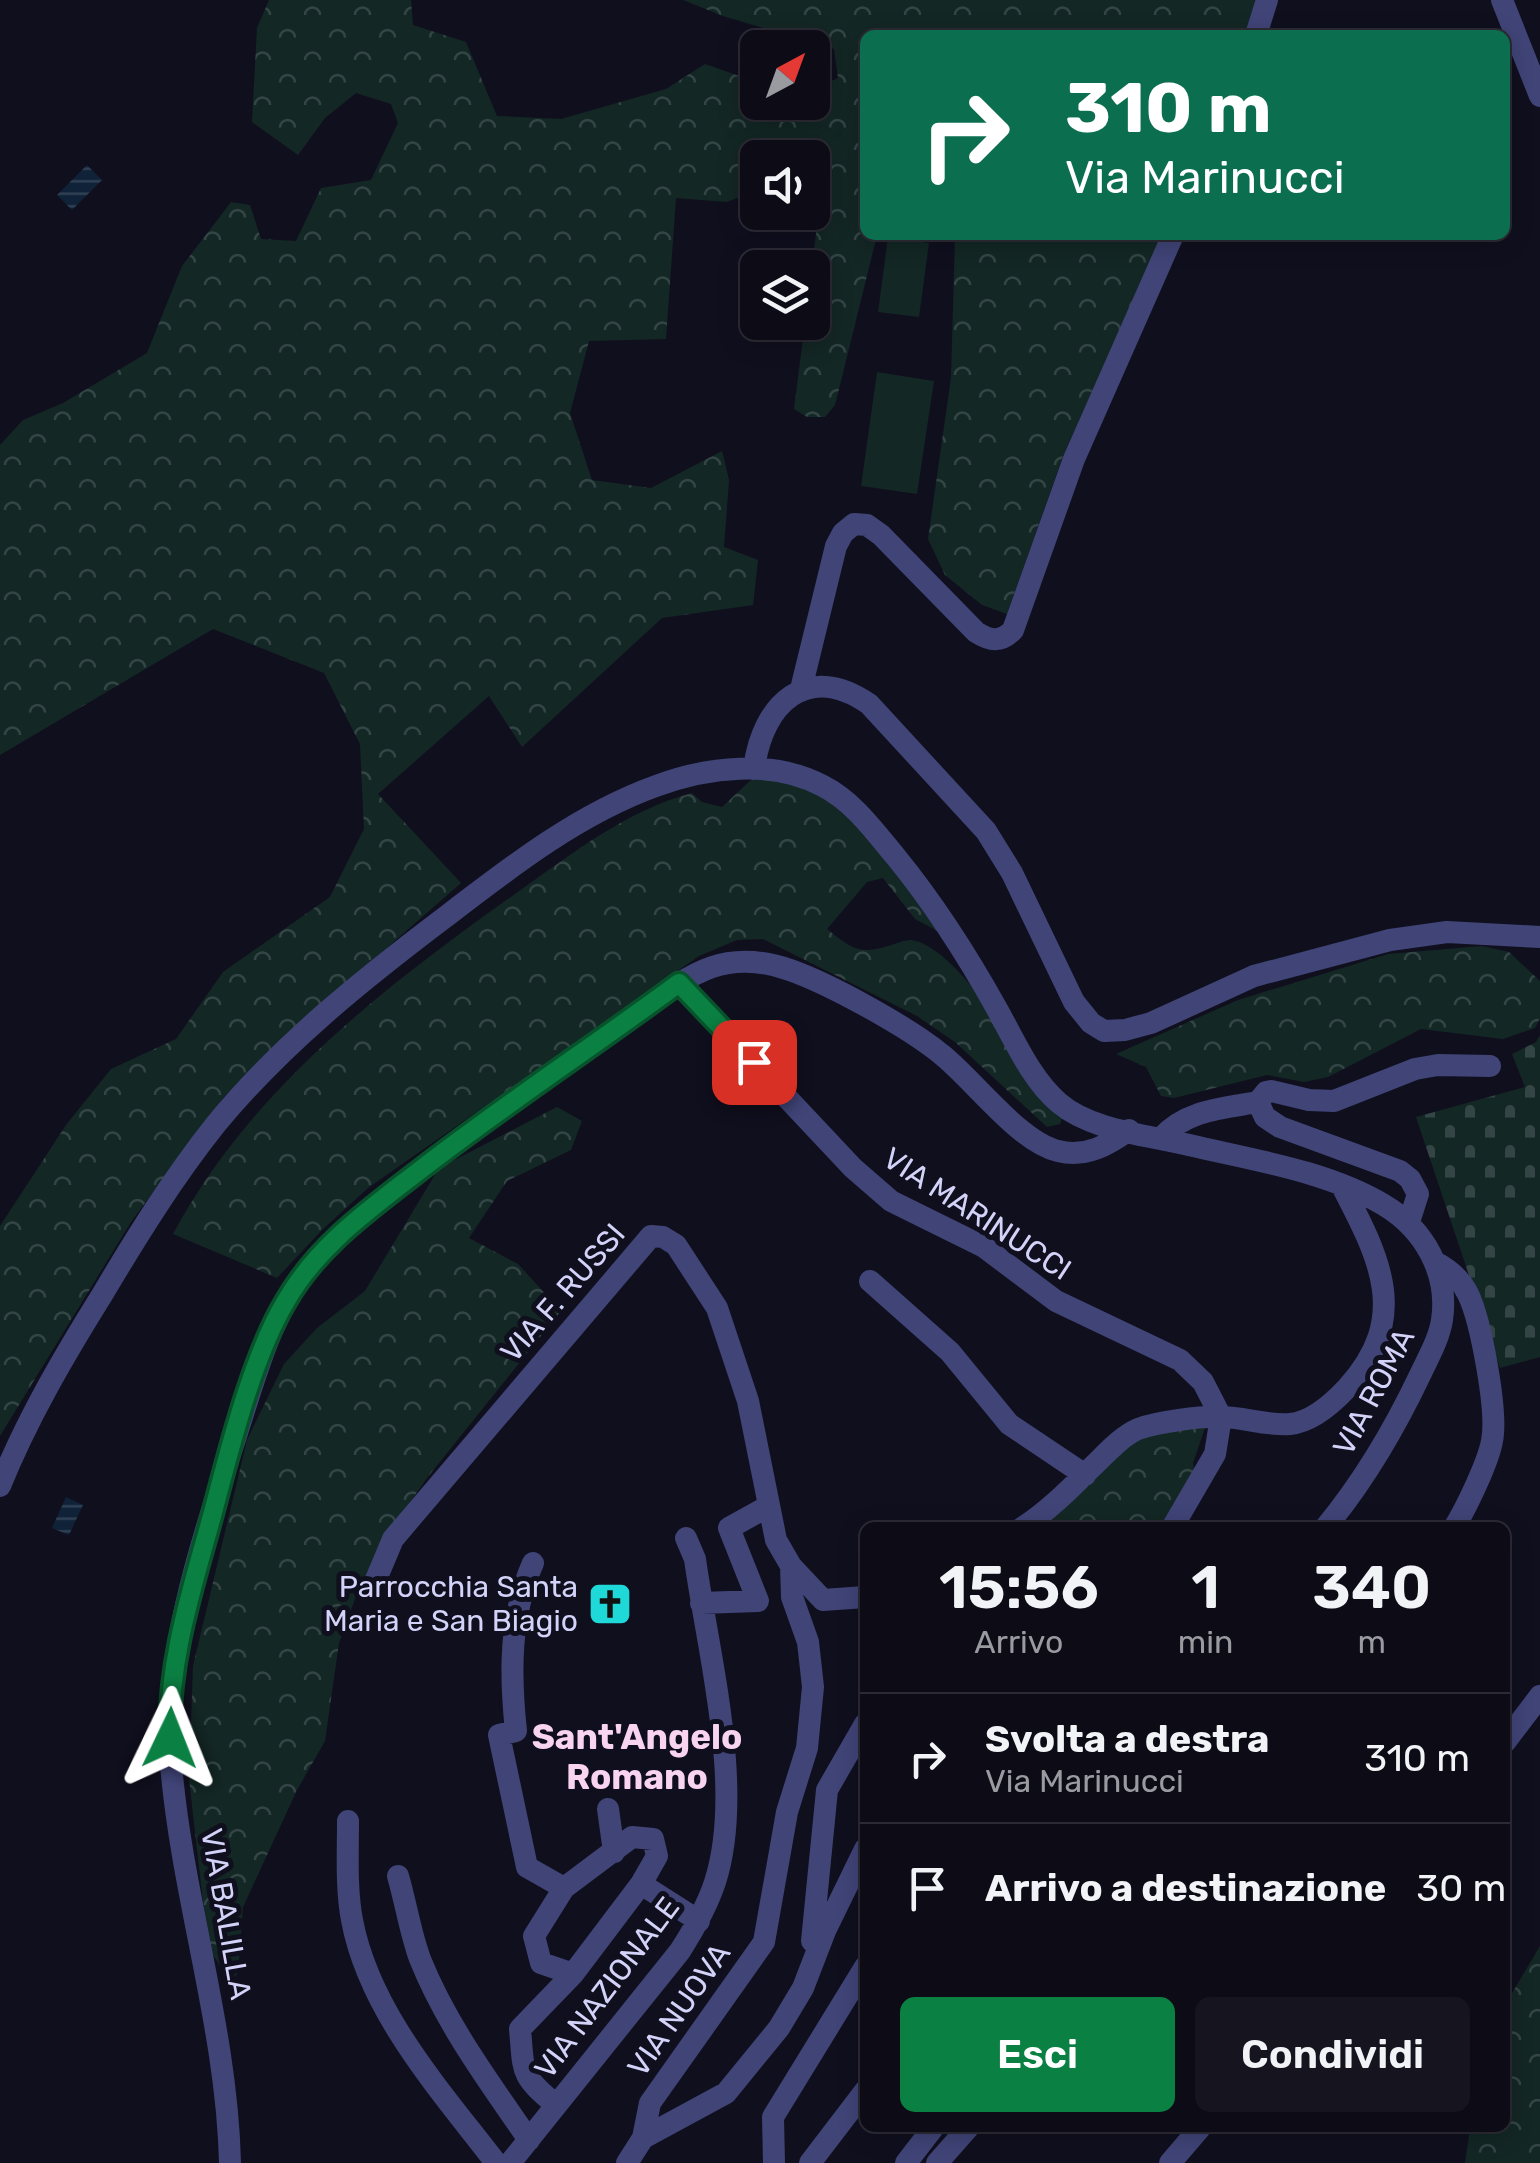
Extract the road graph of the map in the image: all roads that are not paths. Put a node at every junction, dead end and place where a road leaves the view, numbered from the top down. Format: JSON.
{"nodes":[{"id":1,"x":1267,"y":0,"type":"edge"},
{"id":2,"x":1502,"y":0,"type":"edge"},
{"id":3,"x":1258,"y":30,"type":"edge"},
{"id":4,"x":1540,"y":96,"type":"edge"},
{"id":5,"x":1171,"y":240,"type":"edge"},
{"id":6,"x":801,"y":689,"type":"junction"},
{"id":7,"x":754,"y":769,"type":"junction"},
{"id":8,"x":1540,"y":937,"type":"edge"},
{"id":9,"x":679,"y":983,"type":"junction"},
{"id":10,"x":1490,"y":1066,"type":"dead end"},
{"id":11,"x":1258,"y":1102,"type":"junction"},
{"id":12,"x":1129,"y":1130,"type":"junction"},
{"id":13,"x":1161,"y":1138,"type":"junction"},
{"id":14,"x":1342,"y":1186,"type":"junction"},
{"id":15,"x":1408,"y":1222,"type":"junction"},
{"id":16,"x":1435,"y":1262,"type":"junction"},
{"id":17,"x":870,"y":1281,"type":"dead end"},
{"id":18,"x":1221,"y":1416,"type":"junction"},
{"id":19,"x":1085,"y":1475,"type":"junction"},
{"id":20,"x":0,"y":1486,"type":"edge"},
{"id":21,"x":767,"y":1507,"type":"junction"},
{"id":22,"x":1033,"y":1522,"type":"edge"},
{"id":23,"x":1175,"y":1522,"type":"edge"},
{"id":24,"x":1330,"y":1522,"type":"edge"},
{"id":25,"x":1457,"y":1522,"type":"edge"},
{"id":26,"x":686,"y":1538,"type":"dead end"},
{"id":27,"x":533,"y":1564,"type":"dead end"},
{"id":28,"x":790,"y":1566,"type":"junction"},
{"id":29,"x":372,"y":1590,"type":"dead end"},
{"id":30,"x":860,"y":1597,"type":"edge"},
{"id":31,"x":701,"y":1603,"type":"junction"},
{"id":32,"x":1540,"y":1696,"type":"edge"},
{"id":33,"x":860,"y":1733,"type":"edge"},
{"id":34,"x":1510,"y":1735,"type":"edge"},
{"id":35,"x":608,"y":1809,"type":"dead end"},
{"id":36,"x":348,"y":1820,"type":"dead end"},
{"id":37,"x":614,"y":1852,"type":"junction"},
{"id":38,"x":860,"y":1859,"type":"edge"},
{"id":39,"x":398,"y":1876,"type":"dead end"},
{"id":40,"x":641,"y":1884,"type":"junction"},
{"id":41,"x":564,"y":1888,"type":"junction"},
{"id":42,"x":699,"y":1921,"type":"junction"},
{"id":43,"x":573,"y":1974,"type":"junction"},
{"id":44,"x":860,"y":1975,"type":"edge"},
{"id":45,"x":803,"y":1988,"type":"junction"},
{"id":46,"x":860,"y":2098,"type":"edge"},
{"id":47,"x":556,"y":2105,"type":"junction"},
{"id":48,"x":930,"y":2132,"type":"edge"},
{"id":49,"x":965,"y":2132,"type":"edge"},
{"id":50,"x":1197,"y":2132,"type":"edge"},
{"id":51,"x":643,"y":2138,"type":"junction"},
{"id":52,"x":528,"y":2140,"type":"junction"},
{"id":53,"x":230,"y":2163,"type":"edge"},
{"id":54,"x":496,"y":2163,"type":"edge"},
{"id":55,"x":510,"y":2163,"type":"edge"},
{"id":56,"x":627,"y":2163,"type":"edge"},
{"id":57,"x":774,"y":2163,"type":"edge"},
{"id":58,"x":810,"y":2163,"type":"edge"},
{"id":59,"x":906,"y":2163,"type":"edge"},
{"id":60,"x":938,"y":2163,"type":"edge"},
{"id":61,"x":1170,"y":2163,"type":"edge"}],
"edges":[{"from":1,"to":3,"type":"street"},
{"from":2,"to":4,"type":"street"},
{"from":5,"to":6,"type":"street"},
{"from":6,"to":7,"type":"street"},
{"from":6,"to":8,"type":"street"},
{"from":7,"to":12,"type":"street"},
{"from":7,"to":20,"type":"street"},
{"from":9,"to":12,"type":"street","name":"VIA BALILLA"},
{"from":9,"to":18,"type":"street","name":"VIA MARINUCCI"},
{"from":9,"to":53,"type":"street","name":"VIA BALILLA"},
{"from":10,"to":11,"type":"street"},
{"from":11,"to":13,"type":"street"},
{"from":11,"to":15,"type":"street"},
{"from":12,"to":13,"type":"street"},
{"from":13,"to":14,"type":"street"},
{"from":14,"to":15,"type":"street"},
{"from":14,"to":18,"type":"street"},
{"from":15,"to":16,"type":"street","name":"VIA ROMA"},
{"from":16,"to":24,"type":"street","name":"VIA ROMA"},
{"from":16,"to":25,"type":"street"},
{"from":17,"to":19,"type":"street"},
{"from":18,"to":19,"type":"street"},
{"from":18,"to":23,"type":"street"},
{"from":19,"to":22,"type":"street"},
{"from":21,"to":28,"type":"street","name":"VIA F. RUSSI"},
{"from":21,"to":29,"type":"street","name":"VIA F. RUSSI"},
{"from":21,"to":31,"type":"street"},
{"from":26,"to":31,"type":"street","name":"VIA NAZIONALE"},
{"from":27,"to":41,"type":"street"},
{"from":28,"to":30,"type":"street"},
{"from":28,"to":51,"type":"street","name":"VIA NUOVA"},
{"from":31,"to":42,"type":"street","name":"VIA NAZIONALE"},
{"from":32,"to":34,"type":"street"},
{"from":33,"to":45,"type":"street"},
{"from":35,"to":37,"type":"street"},
{"from":36,"to":54,"type":"street"},
{"from":37,"to":40,"type":"street"},
{"from":37,"to":41,"type":"street"},
{"from":38,"to":45,"type":"street"},
{"from":39,"to":52,"type":"street"},
{"from":40,"to":42,"type":"street"},
{"from":40,"to":43,"type":"street"},
{"from":41,"to":43,"type":"street"},
{"from":42,"to":47,"type":"street","name":"VIA NAZIONALE"},
{"from":43,"to":47,"type":"street"},
{"from":44,"to":57,"type":"street"},
{"from":45,"to":51,"type":"street"},
{"from":46,"to":58,"type":"street"},
{"from":47,"to":52,"type":"street","name":"VIA NAZIONALE"},
{"from":48,"to":59,"type":"street"},
{"from":49,"to":60,"type":"street"},
{"from":50,"to":61,"type":"street"},
{"from":51,"to":56,"type":"street"},
{"from":52,"to":55,"type":"street","name":"VIA NAZIONALE"}]}
